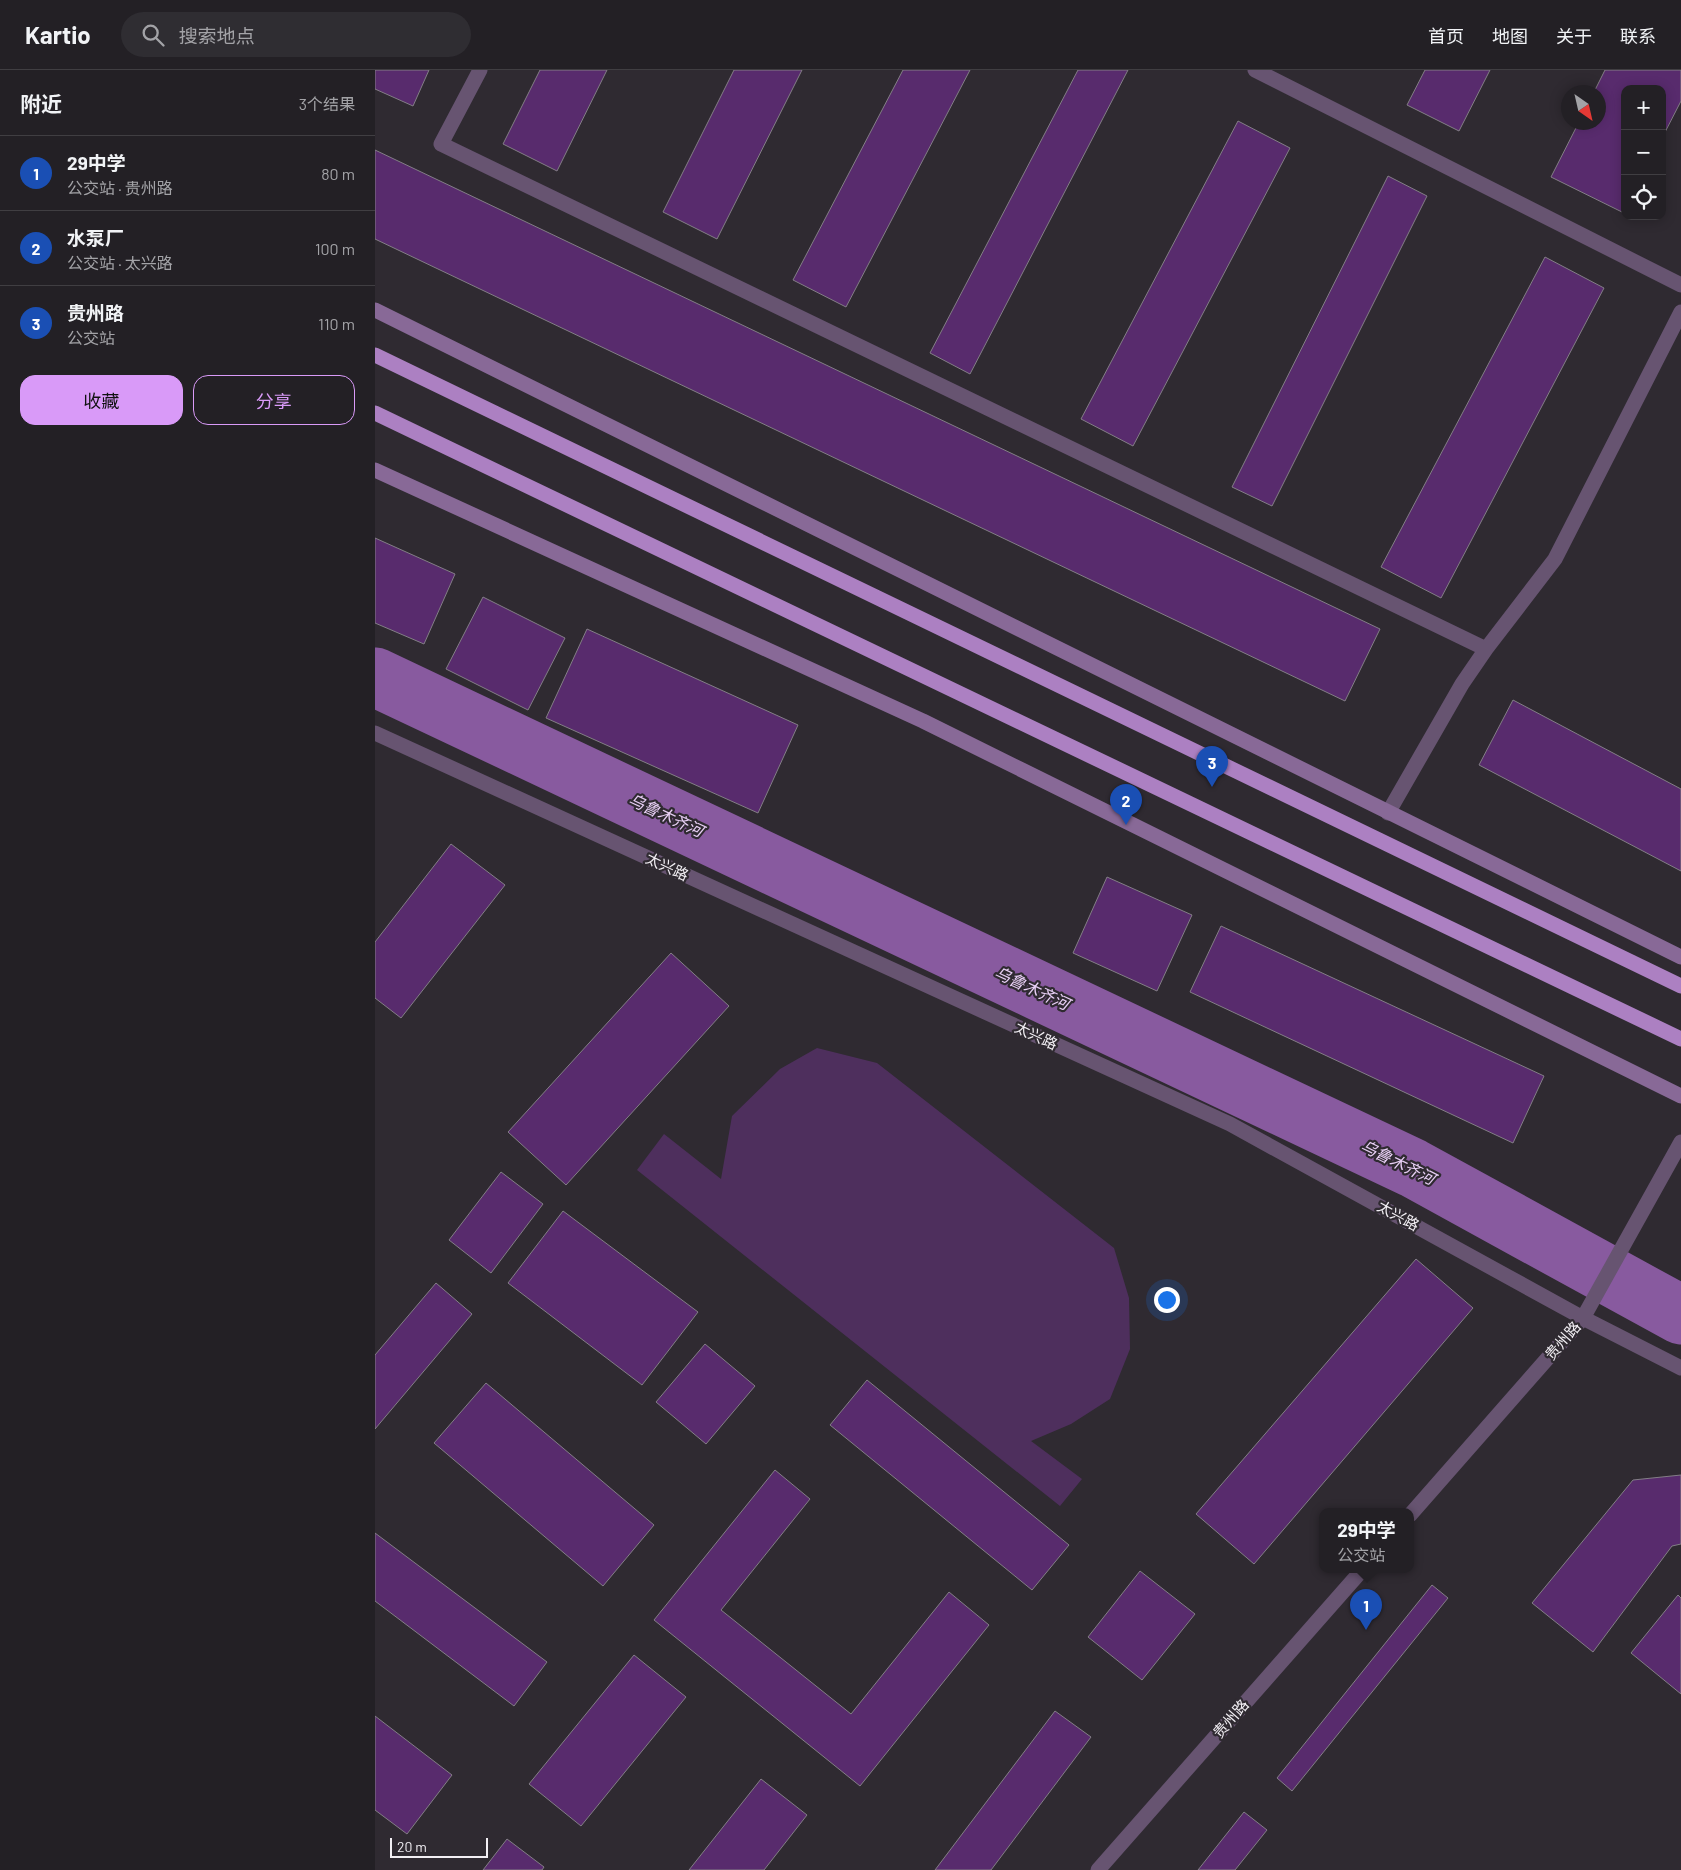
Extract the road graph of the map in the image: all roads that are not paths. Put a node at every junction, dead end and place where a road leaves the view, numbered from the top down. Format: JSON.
{"nodes":[{"id":1,"x":480,"y":70,"type":"edge"},
{"id":2,"x":1255,"y":70,"type":"edge"},
{"id":3,"x":1681,"y":285,"type":"edge"},
{"id":4,"x":375,"y":310,"type":"edge"},
{"id":5,"x":1681,"y":312,"type":"edge"},
{"id":6,"x":375,"y":355,"type":"edge"},
{"id":7,"x":375,"y":413,"type":"edge"},
{"id":8,"x":375,"y":470,"type":"edge"},
{"id":9,"x":1486,"y":649,"type":"junction"},
{"id":10,"x":375,"y":733,"type":"edge"},
{"id":11,"x":1388,"y":813,"type":"junction"},
{"id":12,"x":1681,"y":957,"type":"edge"},
{"id":13,"x":1681,"y":986,"type":"edge"},
{"id":14,"x":1681,"y":1039,"type":"edge"},
{"id":15,"x":1681,"y":1096,"type":"edge"},
{"id":16,"x":1681,"y":1142,"type":"edge"},
{"id":17,"x":1583,"y":1318,"type":"junction"},
{"id":18,"x":1681,"y":1368,"type":"edge"},
{"id":19,"x":1414,"y":1510,"type":"edge"},
{"id":20,"x":1359,"y":1573,"type":"edge"},
{"id":21,"x":1098,"y":1870,"type":"edge"}],
"edges":[{"from":1,"to":9,"type":"street"},
{"from":2,"to":3,"type":"street"},
{"from":4,"to":11,"type":"main road"},
{"from":5,"to":9,"type":"street"},
{"from":6,"to":13,"type":"highway"},
{"from":7,"to":14,"type":"highway"},
{"from":8,"to":15,"type":"main road"},
{"from":9,"to":11,"type":"street"},
{"from":10,"to":17,"type":"street","name":"太兴路"},
{"from":11,"to":12,"type":"main road"},
{"from":16,"to":17,"type":"street","name":"贵州路"},
{"from":17,"to":18,"type":"street","name":"太兴路"},
{"from":17,"to":19,"type":"street","name":"贵州路"},
{"from":20,"to":21,"type":"street","name":"贵州路"}]}
